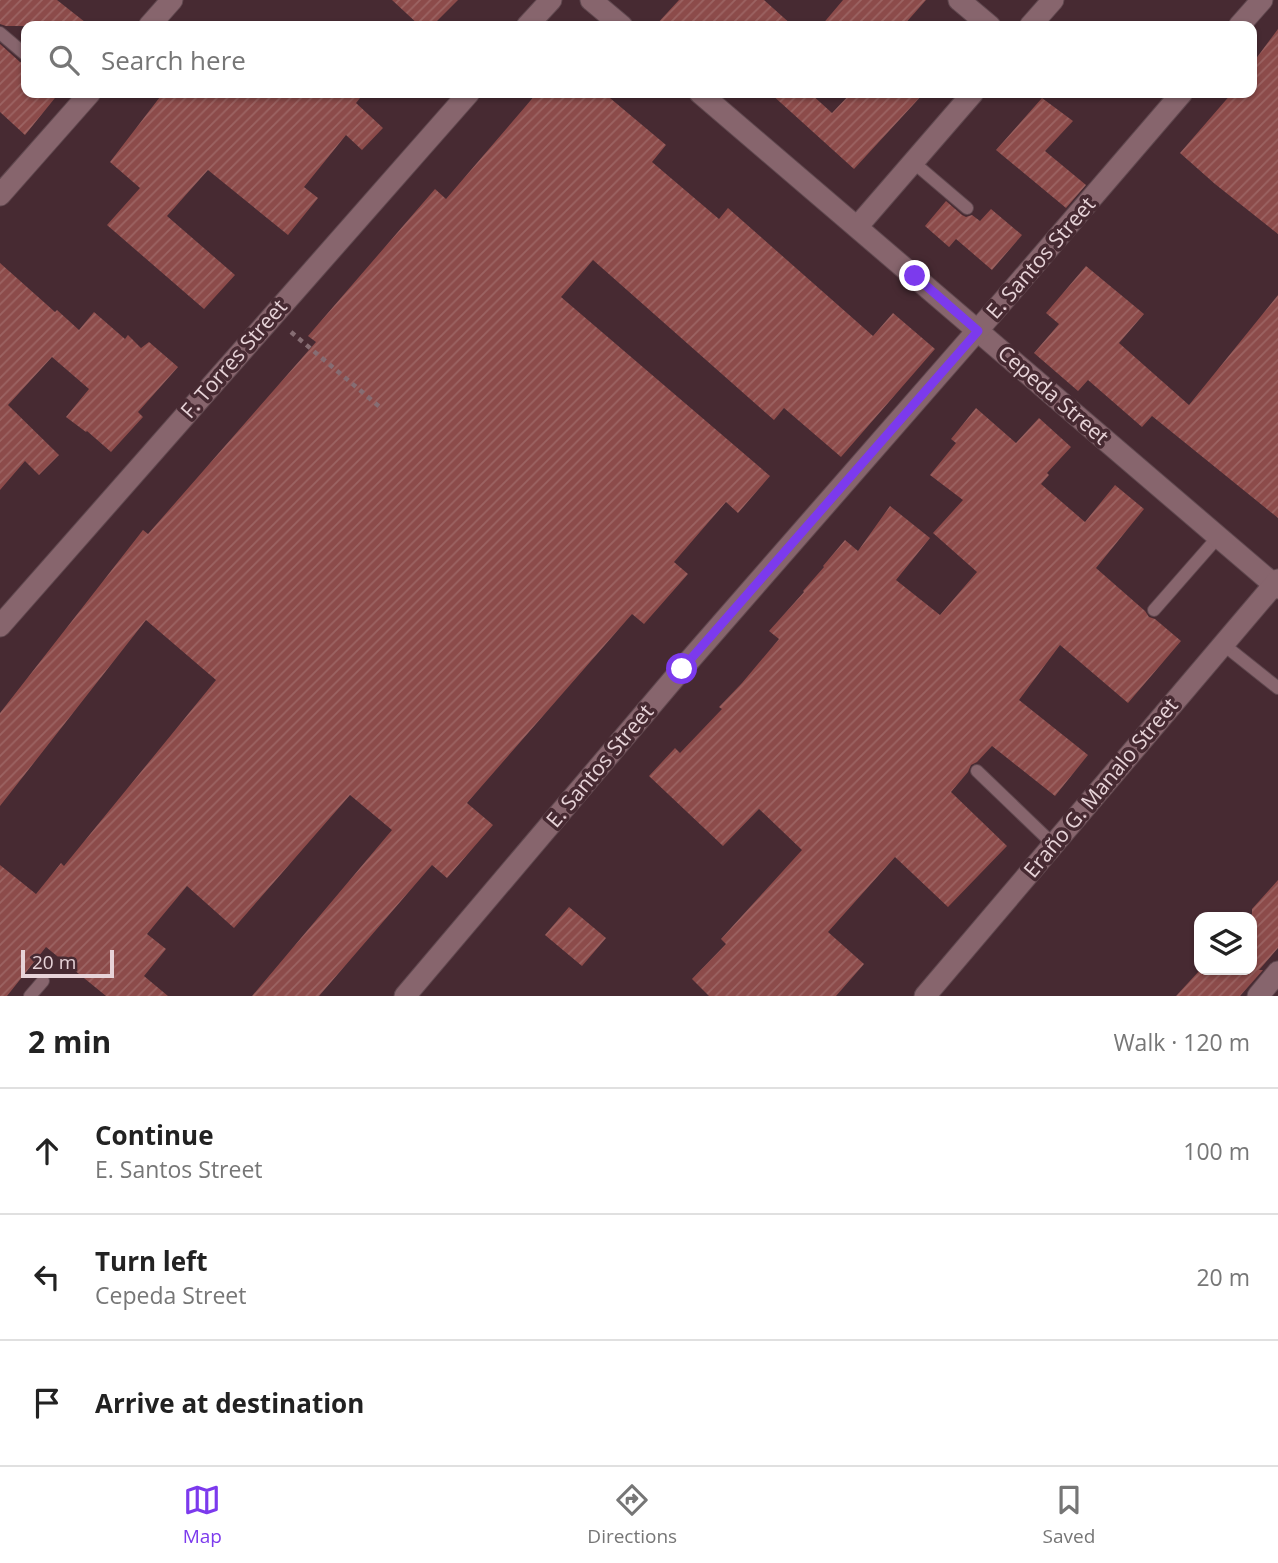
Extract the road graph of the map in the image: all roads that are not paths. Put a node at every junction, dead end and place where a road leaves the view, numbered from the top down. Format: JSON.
{"nodes":[{"id":1,"x":172,"y":0,"type":"edge"},
{"id":2,"x":551,"y":0,"type":"edge"},
{"id":3,"x":591,"y":0,"type":"edge"},
{"id":4,"x":959,"y":0,"type":"edge"},
{"id":5,"x":1053,"y":0,"type":"edge"},
{"id":6,"x":1262,"y":0,"type":"edge"},
{"id":7,"x":153,"y":21,"type":"edge"},
{"id":8,"x":532,"y":21,"type":"edge"},
{"id":9,"x":616,"y":21,"type":"edge"},
{"id":10,"x":984,"y":21,"type":"edge"},
{"id":11,"x":1034,"y":21,"type":"edge"},
{"id":12,"x":1244,"y":21,"type":"edge"},
{"id":13,"x":0,"y":33,"type":"edge"},
{"id":14,"x":21,"y":51,"type":"edge"},
{"id":15,"x":79,"y":98,"type":"edge"},
{"id":16,"x":465,"y":98,"type":"edge"},
{"id":17,"x":705,"y":98,"type":"edge"},
{"id":18,"x":969,"y":98,"type":"edge"},
{"id":19,"x":1178,"y":98,"type":"edge"},
{"id":20,"x":913,"y":162,"type":"junction"},
{"id":21,"x":0,"y":195,"type":"edge"},
{"id":22,"x":967,"y":208,"type":"dead end"},
{"id":23,"x":857,"y":228,"type":"junction"},
{"id":24,"x":978,"y":331,"type":"junction"},
{"id":25,"x":1219,"y":537,"type":"junction"},
{"id":26,"x":1277,"y":584,"type":"edge"},
{"id":27,"x":1154,"y":610,"type":"dead end"},
{"id":28,"x":0,"y":626,"type":"edge"},
{"id":29,"x":1224,"y":645,"type":"junction"},
{"id":30,"x":1278,"y":688,"type":"edge"},
{"id":31,"x":977,"y":771,"type":"dead end"},
{"id":32,"x":1054,"y":845,"type":"junction"},
{"id":33,"x":1278,"y":972,"type":"edge"},
{"id":34,"x":43,"y":981,"type":"dead end"},
{"id":35,"x":30,"y":996,"type":"edge"},
{"id":36,"x":405,"y":996,"type":"edge"},
{"id":37,"x":925,"y":996,"type":"edge"},
{"id":38,"x":1258,"y":996,"type":"edge"}],
"edges":[{"from":1,"to":7,"type":"street"},
{"from":2,"to":8,"type":"street"},
{"from":3,"to":9,"type":"street"},
{"from":4,"to":10,"type":"street"},
{"from":5,"to":11,"type":"street"},
{"from":6,"to":12,"type":"street"},
{"from":13,"to":14,"type":"lane"},
{"from":15,"to":21,"type":"street"},
{"from":16,"to":28,"type":"street","name":"F. Torres Street"},
{"from":17,"to":23,"type":"street","name":"Cepeda Street"},
{"from":18,"to":20,"type":"street"},
{"from":19,"to":24,"type":"street","name":"E. Santos Street"},
{"from":20,"to":22,"type":"lane"},
{"from":20,"to":23,"type":"street"},
{"from":23,"to":24,"type":"street","name":"Cepeda Street"},
{"from":24,"to":25,"type":"street","name":"Cepeda Street"},
{"from":24,"to":36,"type":"street","name":"E. Santos Street"},
{"from":25,"to":26,"type":"street","name":"Cepeda Street"},
{"from":25,"to":27,"type":"lane"},
{"from":26,"to":29,"type":"street","name":"Eraño G. Manalo Street"},
{"from":29,"to":30,"type":"lane"},
{"from":29,"to":32,"type":"street","name":"Eraño G. Manalo Street"},
{"from":31,"to":32,"type":"lane"},
{"from":32,"to":37,"type":"street","name":"Eraño G. Manalo Street"},
{"from":33,"to":38,"type":"street"},
{"from":34,"to":35,"type":"lane"}]}
